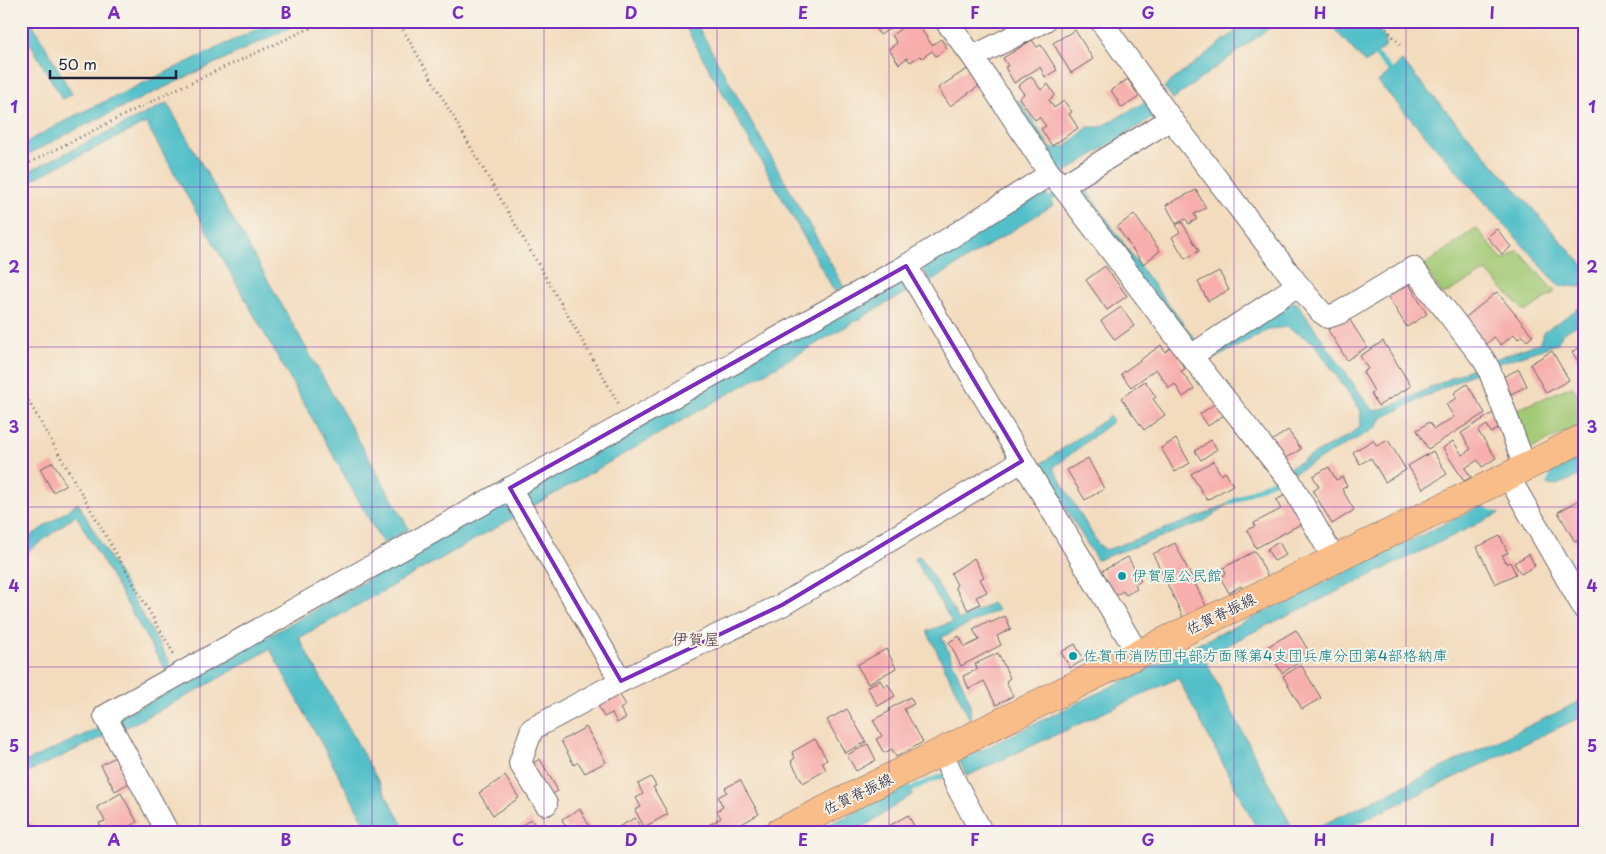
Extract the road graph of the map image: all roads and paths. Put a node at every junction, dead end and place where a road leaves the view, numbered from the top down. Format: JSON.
{"nodes":[{"id":1,"x":326,"y":21,"type":"edge"},
{"id":2,"x":398,"y":21,"type":"edge"},
{"id":3,"x":946,"y":21,"type":"edge"},
{"id":4,"x":1044,"y":21,"type":"edge"},
{"id":5,"x":1101,"y":21,"type":"edge"},
{"id":6,"x":1380,"y":21,"type":"edge"},
{"id":7,"x":1401,"y":46,"type":"dead end"},
{"id":8,"x":973,"y":57,"type":"junction"},
{"id":9,"x":1162,"y":107,"type":"junction"},
{"id":10,"x":21,"y":166,"type":"edge"},
{"id":11,"x":1066,"y":185,"type":"junction"},
{"id":12,"x":912,"y":275,"type":"junction"},
{"id":13,"x":1298,"y":285,"type":"junction"},
{"id":14,"x":1197,"y":351,"type":"junction"},
{"id":15,"x":21,"y":388,"type":"edge"},
{"id":16,"x":629,"y":421,"type":"junction"},
{"id":17,"x":1585,"y":437,"type":"edge"},
{"id":18,"x":1022,"y":461,"type":"junction"},
{"id":19,"x":1518,"y":484,"type":"junction"},
{"id":20,"x":510,"y":488,"type":"junction"},
{"id":21,"x":1334,"y":559,"type":"junction"},
{"id":22,"x":1585,"y":610,"type":"edge"},
{"id":23,"x":1138,"y":654,"type":"junction"},
{"id":24,"x":184,"y":672,"type":"junction"},
{"id":25,"x":622,"y":681,"type":"junction"},
{"id":26,"x":944,"y":756,"type":"junction"},
{"id":27,"x":546,"y":804,"type":"dead end"},
{"id":28,"x":168,"y":833,"type":"edge"},
{"id":29,"x":778,"y":833,"type":"edge"},
{"id":30,"x":982,"y":833,"type":"edge"}],
"edges":[{"from":1,"to":10,"type":"path"},
{"from":2,"to":16,"type":"path"},
{"from":3,"to":8,"type":"street"},
{"from":4,"to":8,"type":"street"},
{"from":5,"to":9,"type":"street"},
{"from":6,"to":7,"type":"path"},
{"from":8,"to":11,"type":"street"},
{"from":9,"to":11,"type":"street"},
{"from":9,"to":13,"type":"street"},
{"from":11,"to":12,"type":"street"},
{"from":11,"to":14,"type":"street"},
{"from":12,"to":16,"type":"street"},
{"from":12,"to":18,"type":"street"},
{"from":13,"to":14,"type":"street"},
{"from":13,"to":19,"type":"street"},
{"from":14,"to":21,"type":"street"},
{"from":15,"to":24,"type":"path"},
{"from":16,"to":20,"type":"street"},
{"from":17,"to":19,"type":"main road","name":"佐賀脊振線"},
{"from":18,"to":23,"type":"street"},
{"from":18,"to":25,"type":"street"},
{"from":19,"to":21,"type":"main road","name":"佐賀脊振線"},
{"from":19,"to":22,"type":"street"},
{"from":20,"to":24,"type":"street"},
{"from":20,"to":25,"type":"street"},
{"from":21,"to":23,"type":"main road","name":"佐賀脊振線"},
{"from":23,"to":26,"type":"main road","name":"佐賀脊振線"},
{"from":24,"to":28,"type":"street"},
{"from":25,"to":27,"type":"street"},
{"from":26,"to":29,"type":"main road","name":"佐賀脊振線"},
{"from":26,"to":30,"type":"street"}]}
